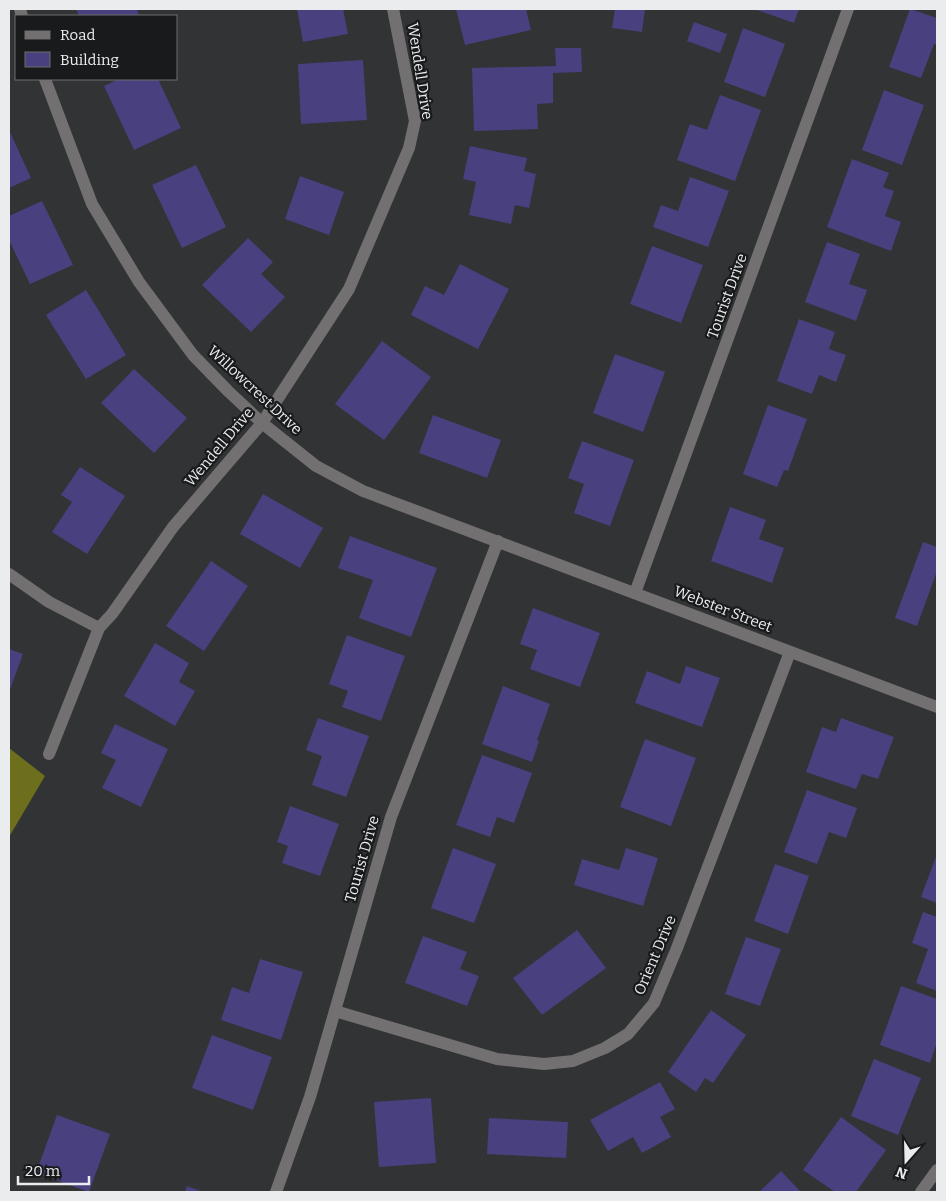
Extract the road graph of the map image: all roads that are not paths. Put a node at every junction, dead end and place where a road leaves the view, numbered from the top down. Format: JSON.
{"nodes":[{"id":1,"x":393,"y":9,"type":"edge"},
{"id":2,"x":848,"y":9,"type":"edge"},
{"id":3,"x":46,"y":80,"type":"edge"},
{"id":4,"x":262,"y":423,"type":"junction"},
{"id":5,"x":498,"y":541,"type":"junction"},
{"id":6,"x":9,"y":574,"type":"edge"},
{"id":7,"x":635,"y":593,"type":"junction"},
{"id":8,"x":99,"y":628,"type":"junction"},
{"id":9,"x":790,"y":652,"type":"junction"},
{"id":10,"x":937,"y":707,"type":"edge"},
{"id":11,"x":49,"y":754,"type":"dead end"},
{"id":12,"x":335,"y":1011,"type":"junction"},
{"id":13,"x":937,"y":1170,"type":"edge"},
{"id":14,"x":276,"y":1192,"type":"edge"},
{"id":15,"x":921,"y":1192,"type":"edge"}],
"edges":[{"from":1,"to":4,"type":"street","name":"Wendell Drive"},
{"from":2,"to":7,"type":"street","name":"Tourist Drive"},
{"from":3,"to":4,"type":"street","name":"Willowcrest Drive"},
{"from":4,"to":5,"type":"street","name":"Willowcrest Drive"},
{"from":4,"to":8,"type":"street","name":"Wendell Drive"},
{"from":5,"to":7,"type":"street","name":"Webster Street"},
{"from":5,"to":12,"type":"street","name":"Tourist Drive"},
{"from":6,"to":8,"type":"street"},
{"from":7,"to":9,"type":"street","name":"Webster Street"},
{"from":8,"to":11,"type":"street","name":"Wendell Drive"},
{"from":9,"to":10,"type":"street","name":"Webster Street"},
{"from":9,"to":12,"type":"street","name":"Orient Drive"},
{"from":12,"to":14,"type":"street","name":"Tourist Drive"},
{"from":13,"to":15,"type":"street"}]}
